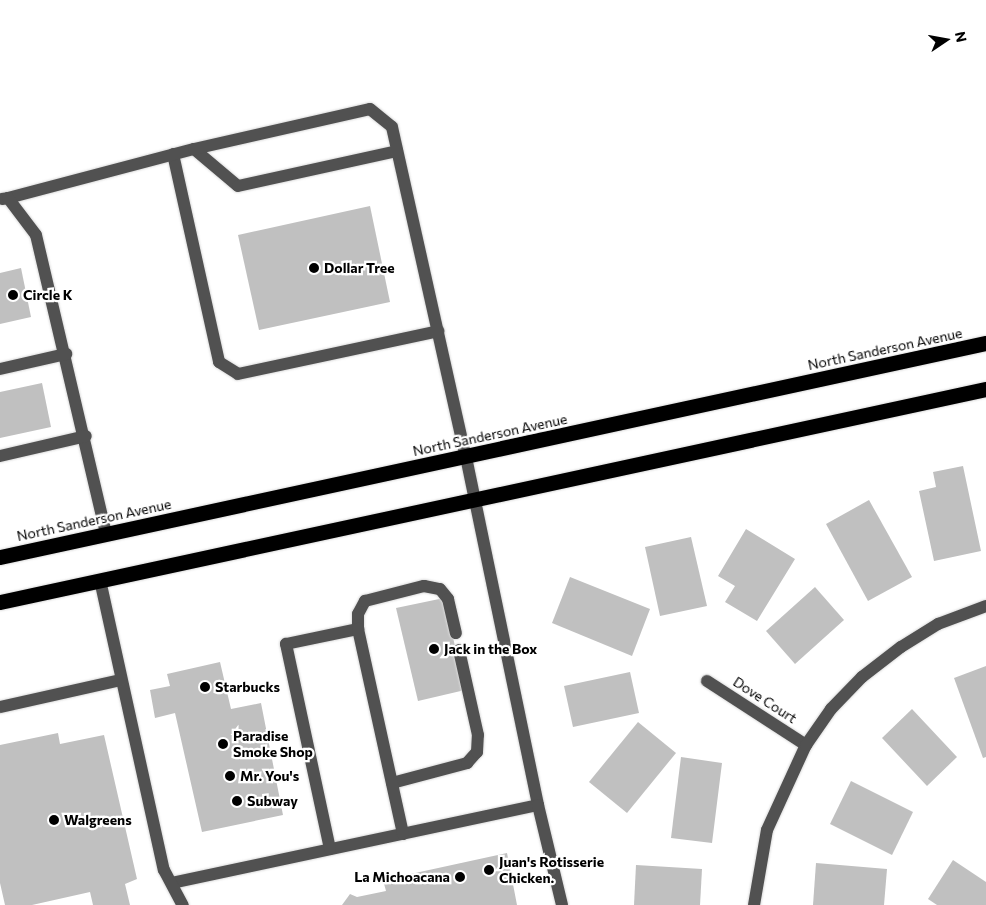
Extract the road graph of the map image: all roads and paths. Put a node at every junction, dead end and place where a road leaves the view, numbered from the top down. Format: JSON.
{"nodes":[{"id":1,"x":194,"y":149,"type":"junction"},
{"id":2,"x":397,"y":151,"type":"junction"},
{"id":3,"x":172,"y":154,"type":"junction"},
{"id":4,"x":4,"y":199,"type":"edge"},
{"id":5,"x":438,"y":331,"type":"junction"},
{"id":6,"x":986,"y":343,"type":"edge"},
{"id":7,"x":66,"y":354,"type":"junction"},
{"id":8,"x":0,"y":369,"type":"edge"},
{"id":9,"x":986,"y":389,"type":"edge"},
{"id":10,"x":86,"y":436,"type":"junction"},
{"id":11,"x":0,"y":456,"type":"edge"},
{"id":12,"x":466,"y":456,"type":"junction"},
{"id":13,"x":474,"y":498,"type":"junction"},
{"id":14,"x":106,"y":534,"type":"junction"},
{"id":15,"x":0,"y":558,"type":"edge"},
{"id":16,"x":100,"y":580,"type":"junction"},
{"id":17,"x":0,"y":602,"type":"edge"},
{"id":18,"x":986,"y":606,"type":"edge"},
{"id":19,"x":358,"y":629,"type":"junction"},
{"id":20,"x":456,"y":633,"type":"dead end"},
{"id":21,"x":459,"y":650,"type":"dead end"},
{"id":22,"x":121,"y":680,"type":"junction"},
{"id":23,"x":707,"y":681,"type":"dead end"},
{"id":24,"x":0,"y":706,"type":"edge"},
{"id":25,"x":806,"y":745,"type":"junction"},
{"id":26,"x":392,"y":783,"type":"junction"},
{"id":27,"x":538,"y":805,"type":"junction"},
{"id":28,"x":403,"y":834,"type":"junction"},
{"id":29,"x":330,"y":849,"type":"junction"},
{"id":30,"x":172,"y":883,"type":"junction"},
{"id":31,"x":183,"y":905,"type":"edge"},
{"id":32,"x":562,"y":905,"type":"edge"},
{"id":33,"x":754,"y":905,"type":"edge"}],
"edges":[{"from":1,"to":2,"type":"street"},
{"from":1,"to":2,"type":"street"},
{"from":1,"to":3,"type":"street"},
{"from":2,"to":5,"type":"street"},
{"from":3,"to":4,"type":"street"},
{"from":3,"to":5,"type":"street"},
{"from":4,"to":7,"type":"street"},
{"from":5,"to":12,"type":"street"},
{"from":6,"to":12,"type":"highway","name":"North Sanderson Avenue"},
{"from":7,"to":8,"type":"street"},
{"from":7,"to":10,"type":"street"},
{"from":9,"to":13,"type":"highway"},
{"from":10,"to":11,"type":"street"},
{"from":10,"to":14,"type":"street"},
{"from":12,"to":13,"type":"street"},
{"from":12,"to":14,"type":"highway","name":"North Sanderson Avenue"},
{"from":13,"to":16,"type":"highway"},
{"from":13,"to":27,"type":"street"},
{"from":14,"to":15,"type":"highway","name":"North Sanderson Avenue"},
{"from":16,"to":17,"type":"highway"},
{"from":16,"to":22,"type":"street"},
{"from":18,"to":25,"type":"street"},
{"from":19,"to":20,"type":"street"},
{"from":19,"to":26,"type":"street"},
{"from":19,"to":29,"type":"street"},
{"from":21,"to":26,"type":"street"},
{"from":22,"to":24,"type":"street"},
{"from":22,"to":30,"type":"street"},
{"from":23,"to":25,"type":"street","name":"Dove Court"},
{"from":25,"to":33,"type":"street"},
{"from":26,"to":28,"type":"street"},
{"from":27,"to":28,"type":"street"},
{"from":27,"to":32,"type":"street"},
{"from":28,"to":29,"type":"street"},
{"from":29,"to":30,"type":"street"},
{"from":30,"to":31,"type":"street"}]}
